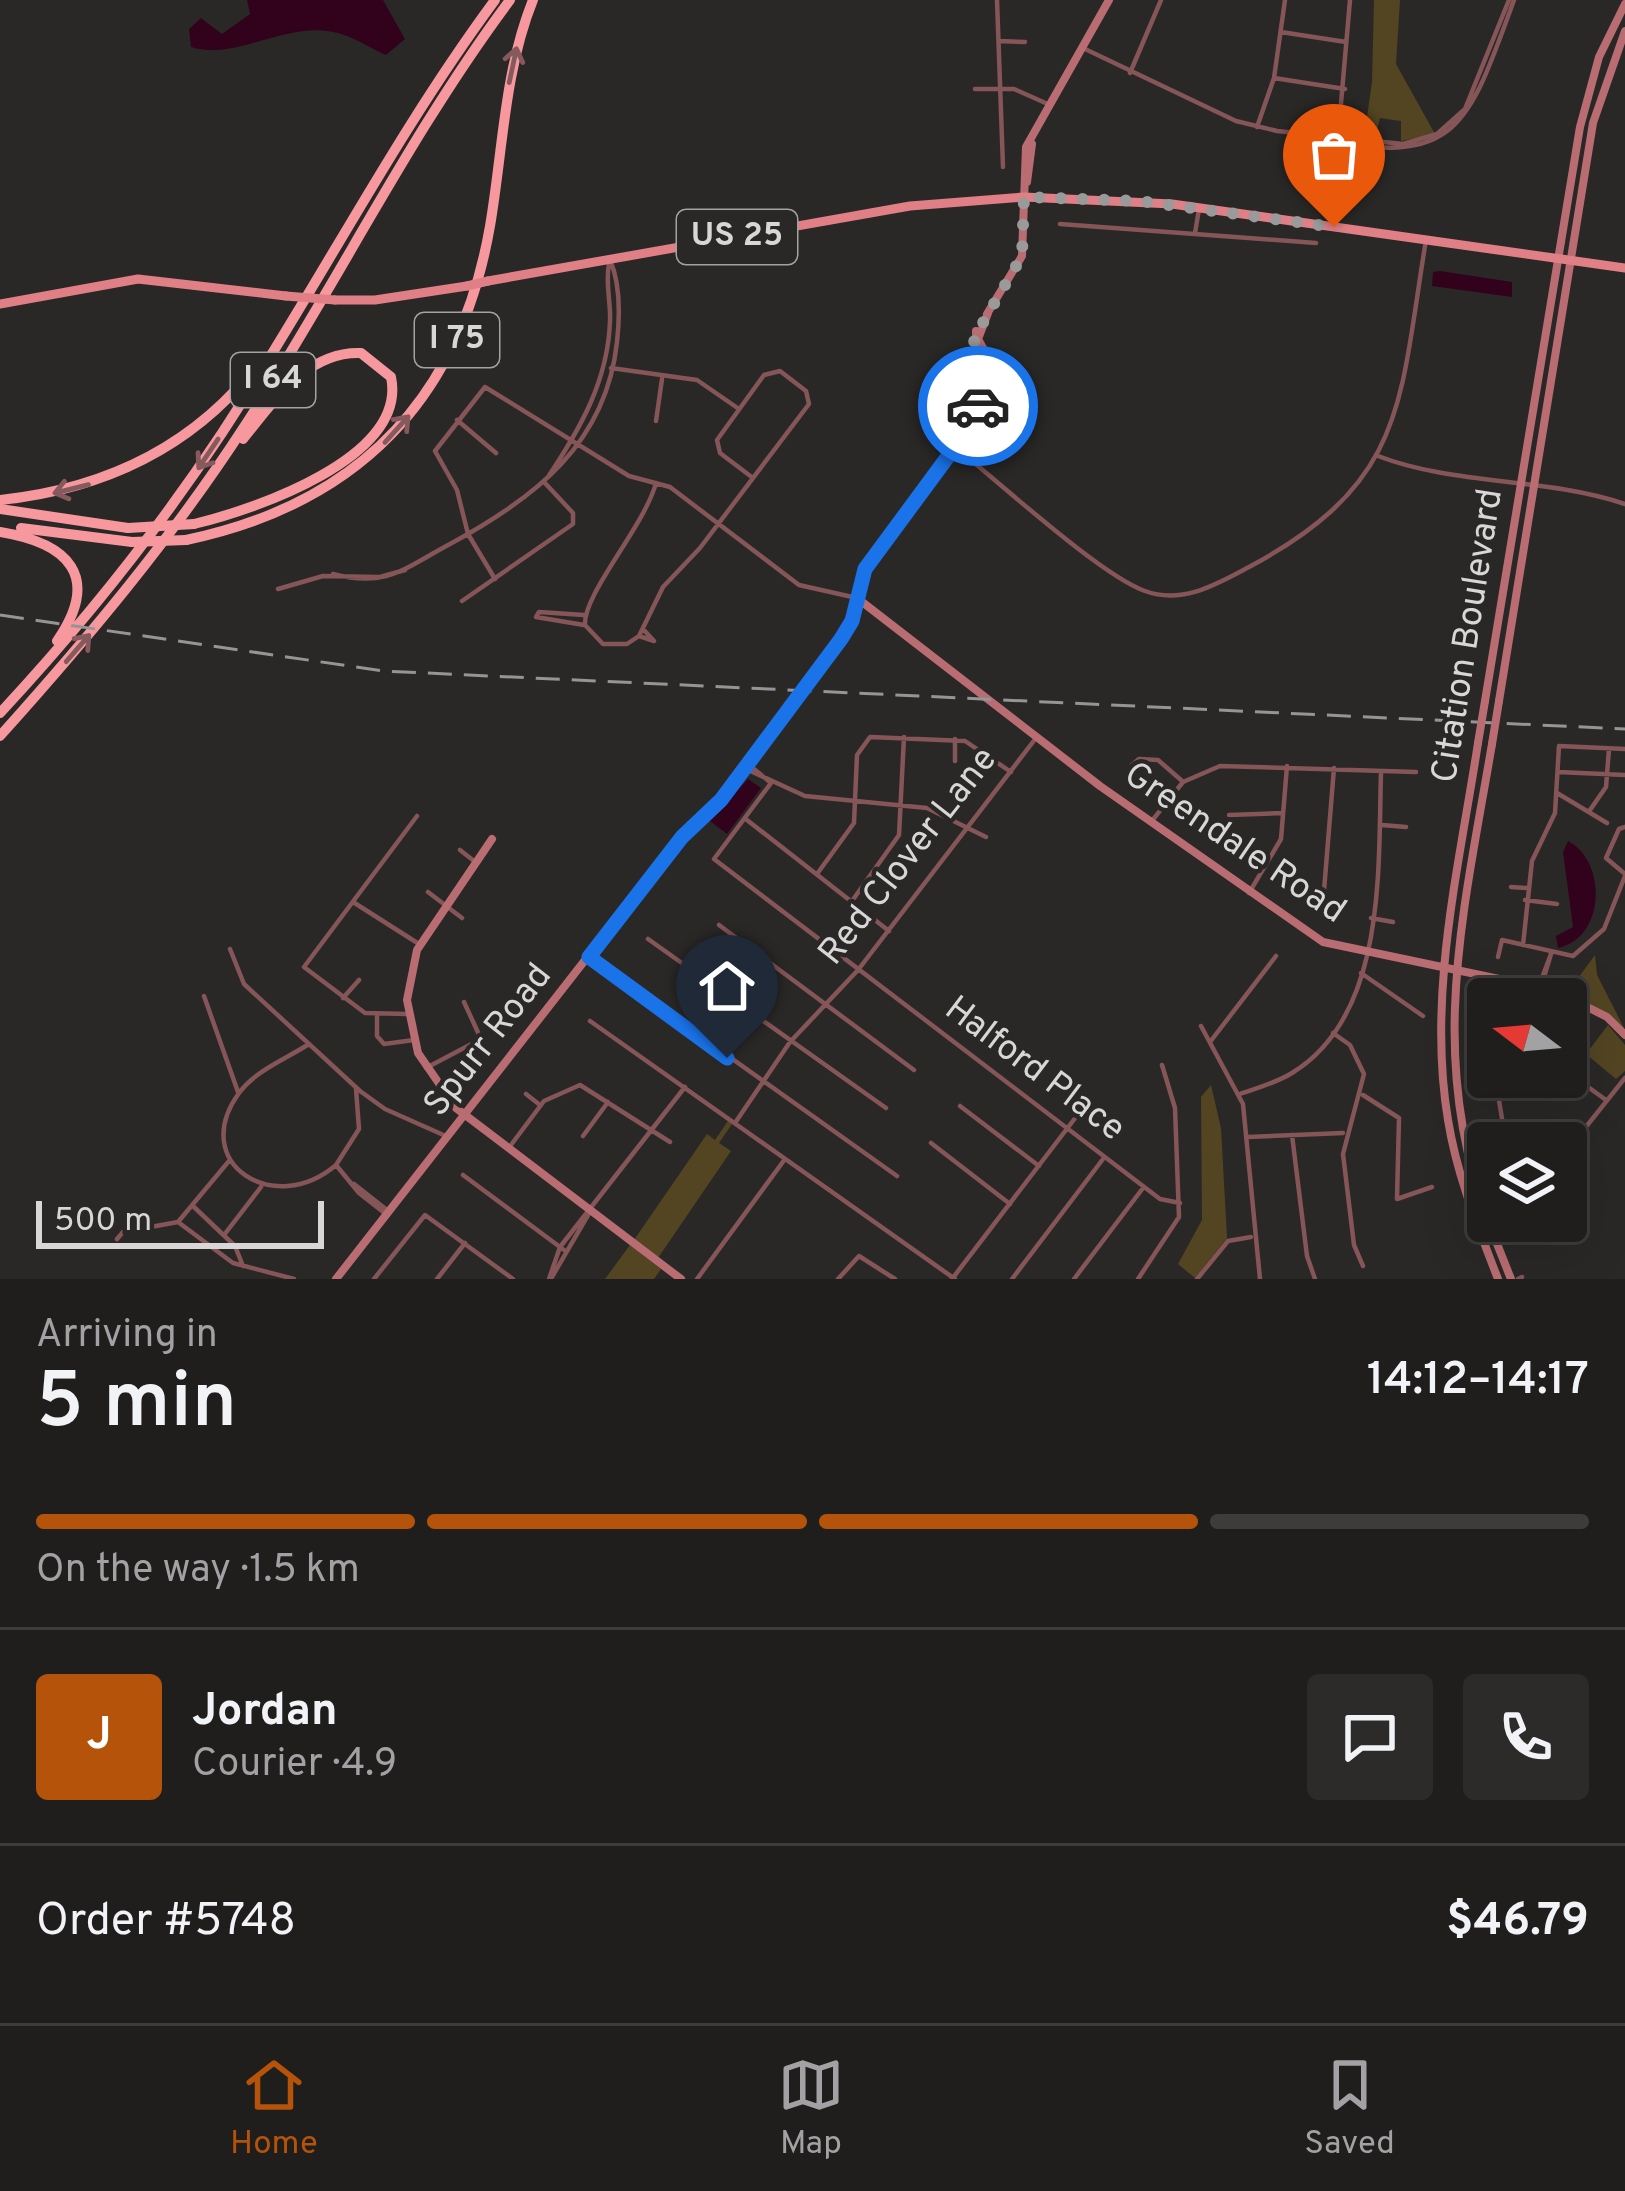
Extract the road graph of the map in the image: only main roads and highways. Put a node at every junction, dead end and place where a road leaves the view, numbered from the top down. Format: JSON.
{"nodes":[{"id":1,"x":495,"y":0,"type":"edge"},
{"id":2,"x":510,"y":0,"type":"edge"},
{"id":3,"x":533,"y":0,"type":"edge"},
{"id":4,"x":1625,"y":268,"type":"edge"},
{"id":5,"x":313,"y":283,"type":"junction"},
{"id":6,"x":0,"y":304,"type":"edge"},
{"id":7,"x":206,"y":483,"type":"junction"},
{"id":8,"x":0,"y":500,"type":"edge"},
{"id":9,"x":0,"y":509,"type":"edge"},
{"id":10,"x":0,"y":528,"type":"edge"},
{"id":11,"x":130,"y":535,"type":"junction"},
{"id":12,"x":0,"y":711,"type":"edge"},
{"id":13,"x":0,"y":736,"type":"edge"}],
"edges":[{"from":1,"to":5,"type":"highway","number":"I 64"},
{"from":2,"to":7,"type":"highway","number":"I 64"},
{"from":11,"to":3,"type":"highway","number":"I 75","one_way":true,"bridge":true},
{"from":4,"to":6,"type":"main road","number":"US 25","bridge":true},
{"from":5,"to":8,"type":"highway","one_way":true},
{"from":5,"to":12,"type":"highway","number":"I 64","one_way":true},
{"from":7,"to":11,"type":"highway","bridge":true},
{"from":13,"to":7,"type":"highway","number":"I 64","one_way":true},
{"from":9,"to":11,"type":"highway"},
{"from":10,"to":11,"type":"highway","number":"I 75"},
{"from":10,"to":12,"type":"highway"}]}
